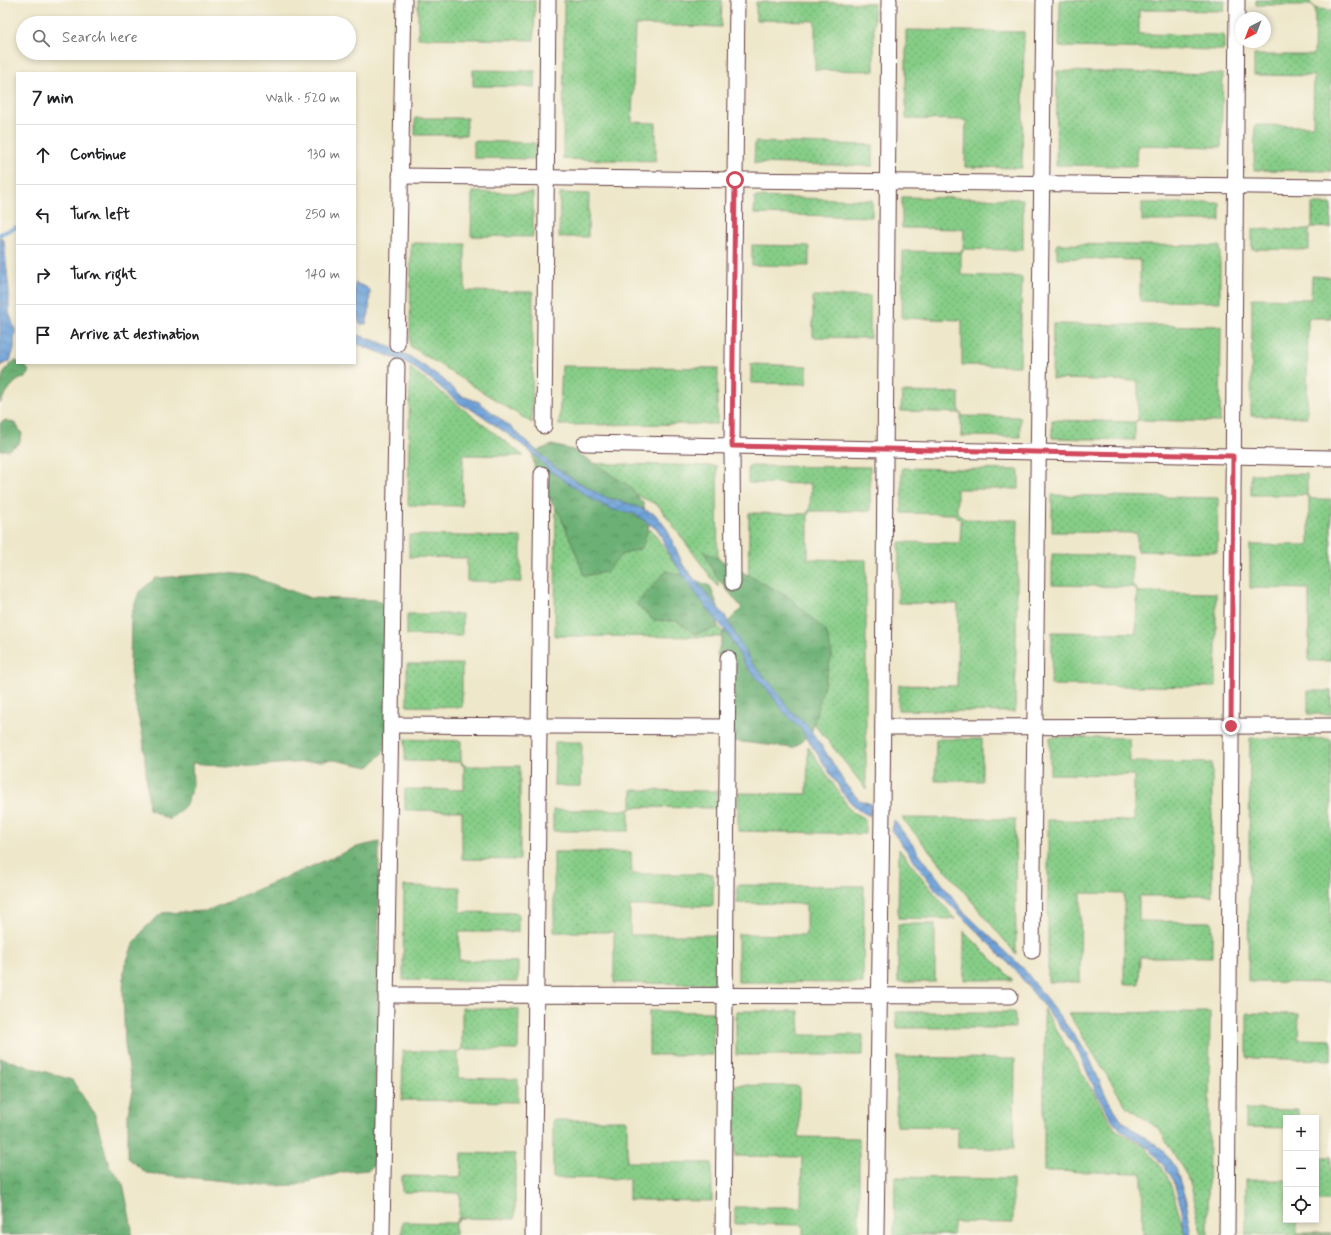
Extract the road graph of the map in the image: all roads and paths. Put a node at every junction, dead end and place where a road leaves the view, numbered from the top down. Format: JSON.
{"nodes":[{"id":1,"x":404,"y":0,"type":"edge"},
{"id":2,"x":548,"y":0,"type":"edge"},
{"id":3,"x":737,"y":0,"type":"edge"},
{"id":4,"x":889,"y":0,"type":"edge"},
{"id":5,"x":1044,"y":0,"type":"edge"},
{"id":6,"x":1237,"y":0,"type":"edge"},
{"id":7,"x":400,"y":176,"type":"junction"},
{"id":8,"x":546,"y":178,"type":"junction"},
{"id":9,"x":735,"y":180,"type":"junction"},
{"id":10,"x":888,"y":182,"type":"junction"},
{"id":11,"x":1042,"y":184,"type":"junction"},
{"id":12,"x":1235,"y":186,"type":"junction"},
{"id":13,"x":1331,"y":187,"type":"edge"},
{"id":14,"x":397,"y":344,"type":"dead end"},
{"id":15,"x":397,"y":366,"type":"dead end"},
{"id":16,"x":544,"y":426,"type":"dead end"},
{"id":17,"x":585,"y":443,"type":"dead end"},
{"id":18,"x":732,"y":446,"type":"junction"},
{"id":19,"x":885,"y":449,"type":"junction"},
{"id":20,"x":1038,"y":452,"type":"junction"},
{"id":21,"x":1233,"y":456,"type":"junction"},
{"id":22,"x":1331,"y":458,"type":"edge"},
{"id":23,"x":542,"y":474,"type":"dead end"},
{"id":24,"x":733,"y":583,"type":"dead end"},
{"id":25,"x":728,"y":658,"type":"dead end"},
{"id":26,"x":391,"y":725,"type":"junction"},
{"id":27,"x":539,"y":726,"type":"junction"},
{"id":28,"x":1231,"y":726,"type":"junction"},
{"id":29,"x":1331,"y":726,"type":"edge"},
{"id":30,"x":727,"y":727,"type":"junction"},
{"id":31,"x":882,"y":727,"type":"junction"},
{"id":32,"x":1035,"y":727,"type":"junction"},
{"id":33,"x":1032,"y":951,"type":"dead end"},
{"id":34,"x":386,"y":995,"type":"junction"},
{"id":35,"x":536,"y":995,"type":"junction"},
{"id":36,"x":725,"y":995,"type":"junction"},
{"id":37,"x":879,"y":995,"type":"junction"},
{"id":38,"x":1010,"y":996,"type":"dead end"},
{"id":39,"x":382,"y":1235,"type":"edge"},
{"id":40,"x":533,"y":1235,"type":"edge"},
{"id":41,"x":723,"y":1235,"type":"edge"},
{"id":42,"x":876,"y":1235,"type":"edge"},
{"id":43,"x":1227,"y":1235,"type":"edge"}],
"edges":[{"from":1,"to":7,"type":"street"},
{"from":2,"to":8,"type":"street"},
{"from":3,"to":9,"type":"street"},
{"from":4,"to":10,"type":"street"},
{"from":5,"to":11,"type":"street"},
{"from":6,"to":12,"type":"street"},
{"from":7,"to":8,"type":"street"},
{"from":7,"to":14,"type":"street"},
{"from":8,"to":9,"type":"street"},
{"from":8,"to":16,"type":"street"},
{"from":9,"to":10,"type":"street"},
{"from":9,"to":18,"type":"street"},
{"from":10,"to":11,"type":"street"},
{"from":10,"to":19,"type":"street"},
{"from":11,"to":12,"type":"street"},
{"from":11,"to":20,"type":"street"},
{"from":12,"to":13,"type":"street"},
{"from":12,"to":21,"type":"street"},
{"from":15,"to":26,"type":"street"},
{"from":17,"to":18,"type":"street"},
{"from":18,"to":19,"type":"street"},
{"from":18,"to":24,"type":"street"},
{"from":19,"to":20,"type":"street"},
{"from":19,"to":31,"type":"street"},
{"from":20,"to":21,"type":"street"},
{"from":20,"to":32,"type":"street"},
{"from":21,"to":22,"type":"street"},
{"from":21,"to":28,"type":"street"},
{"from":23,"to":27,"type":"street"},
{"from":25,"to":30,"type":"street"},
{"from":26,"to":27,"type":"street"},
{"from":26,"to":34,"type":"street"},
{"from":27,"to":30,"type":"street"},
{"from":27,"to":35,"type":"street"},
{"from":28,"to":29,"type":"street"},
{"from":28,"to":32,"type":"street"},
{"from":28,"to":43,"type":"street"},
{"from":30,"to":36,"type":"street"},
{"from":31,"to":32,"type":"street"},
{"from":31,"to":37,"type":"street"},
{"from":32,"to":33,"type":"street"},
{"from":34,"to":35,"type":"street"},
{"from":34,"to":39,"type":"street"},
{"from":35,"to":36,"type":"street"},
{"from":35,"to":40,"type":"street"},
{"from":36,"to":37,"type":"street"},
{"from":36,"to":41,"type":"street"},
{"from":37,"to":38,"type":"street"},
{"from":37,"to":42,"type":"street"}]}
